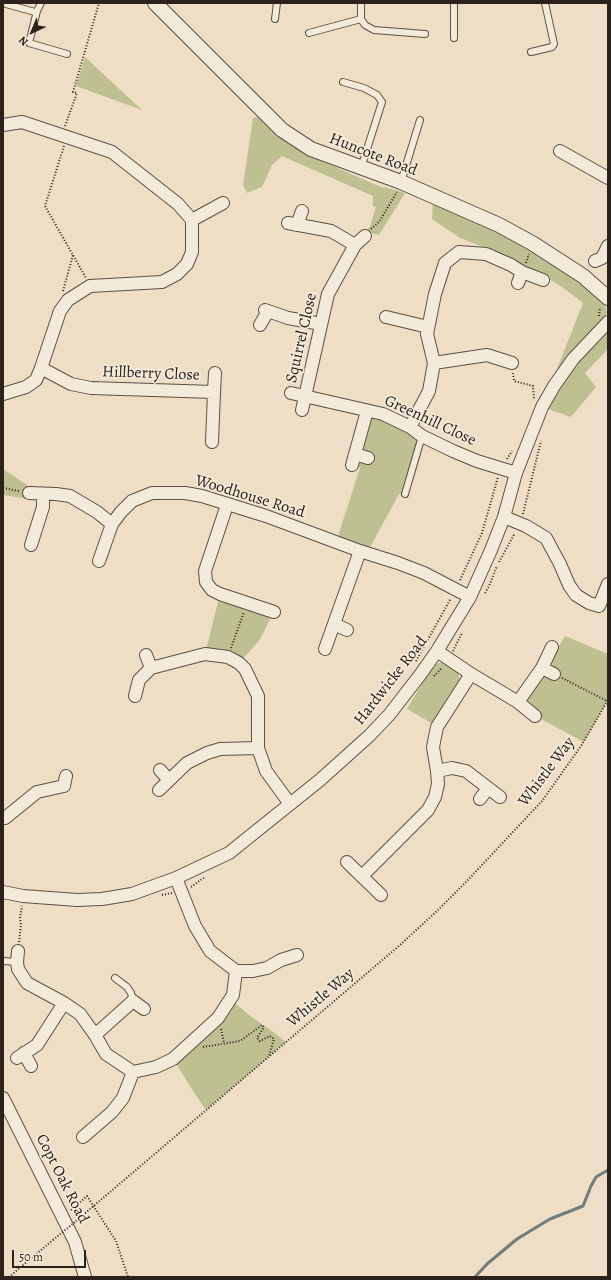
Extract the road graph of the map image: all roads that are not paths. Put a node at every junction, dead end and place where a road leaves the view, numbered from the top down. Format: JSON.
{"nodes":[{"id":1,"x":40,"y":3,"type":"edge"},
{"id":2,"x":156,"y":3,"type":"edge"},
{"id":3,"x":277,"y":3,"type":"edge"},
{"id":4,"x":361,"y":3,"type":"edge"},
{"id":5,"x":454,"y":3,"type":"edge"},
{"id":6,"x":545,"y":3,"type":"edge"},
{"id":7,"x":6,"y":4,"type":"edge"},
{"id":8,"x":38,"y":11,"type":"junction"},
{"id":9,"x":275,"y":19,"type":"dead end"},
{"id":10,"x":361,"y":19,"type":"junction"},
{"id":11,"x":309,"y":33,"type":"dead end"},
{"id":12,"x":425,"y":34,"type":"dead end"},
{"id":13,"x":454,"y":38,"type":"dead end"},
{"id":14,"x":531,"y":52,"type":"dead end"},
{"id":15,"x":67,"y":54,"type":"dead end"},
{"id":16,"x":343,"y":82,"type":"dead end"},
{"id":17,"x":420,"y":120,"type":"dead end"},
{"id":18,"x":3,"y":125,"type":"edge"},
{"id":19,"x":560,"y":151,"type":"dead end"},
{"id":20,"x":361,"y":168,"type":"junction"},
{"id":21,"x":608,"y":178,"type":"edge"},
{"id":22,"x":401,"y":182,"type":"junction"},
{"id":23,"x":224,"y":203,"type":"dead end"},
{"id":24,"x":302,"y":211,"type":"dead end"},
{"id":25,"x":192,"y":220,"type":"junction"},
{"id":26,"x":365,"y":236,"type":"road end"},
{"id":27,"x":355,"y":245,"type":"junction"},
{"id":28,"x":608,"y":246,"type":"edge"},
{"id":29,"x":595,"y":261,"type":"dead end"},
{"id":30,"x":542,"y":280,"type":"dead end"},
{"id":31,"x":608,"y":298,"type":"edge"},
{"id":32,"x":386,"y":317,"type":"dead end"},
{"id":33,"x":608,"y":322,"type":"edge"},
{"id":34,"x":321,"y":324,"type":"junction"},
{"id":35,"x":260,"y":325,"type":"dead end"},
{"id":36,"x":428,"y":327,"type":"junction"},
{"id":37,"x":434,"y":363,"type":"junction"},
{"id":38,"x":512,"y":363,"type":"road end"},
{"id":39,"x":41,"y":368,"type":"junction"},
{"id":40,"x":215,"y":373,"type":"dead end"},
{"id":41,"x":214,"y":392,"type":"junction"},
{"id":42,"x":292,"y":393,"type":"dead end"},
{"id":43,"x":3,"y":394,"type":"edge"},
{"id":44,"x":305,"y":397,"type":"junction"},
{"id":45,"x":302,"y":410,"type":"dead end"},
{"id":46,"x":367,"y":411,"type":"junction"},
{"id":47,"x":410,"y":427,"type":"junction"},
{"id":48,"x":422,"y":436,"type":"junction"},
{"id":49,"x":212,"y":442,"type":"dead end"},
{"id":50,"x":368,"y":458,"type":"dead end"},
{"id":51,"x":516,"y":473,"type":"junction"},
{"id":52,"x":29,"y":493,"type":"road end"},
{"id":53,"x":43,"y":494,"type":"junction"},
{"id":54,"x":405,"y":494,"type":"dead end"},
{"id":55,"x":228,"y":505,"type":"junction"},
{"id":56,"x":504,"y":517,"type":"junction"},
{"id":57,"x":112,"y":524,"type":"junction"},
{"id":58,"x":31,"y":545,"type":"dead end"},
{"id":59,"x":360,"y":551,"type":"junction"},
{"id":60,"x":99,"y":561,"type":"dead end"},
{"id":61,"x":608,"y":584,"type":"edge"},
{"id":62,"x":475,"y":597,"type":"junction"},
{"id":63,"x":604,"y":608,"type":"edge"},
{"id":64,"x":274,"y":612,"type":"dead end"},
{"id":65,"x":334,"y":624,"type":"junction"},
{"id":66,"x":347,"y":630,"type":"dead end"},
{"id":67,"x":552,"y":647,"type":"dead end"},
{"id":68,"x":325,"y":650,"type":"dead end"},
{"id":69,"x":437,"y":651,"type":"junction"},
{"id":70,"x":146,"y":655,"type":"dead end"},
{"id":71,"x":151,"y":668,"type":"junction"},
{"id":72,"x":542,"y":668,"type":"junction"},
{"id":73,"x":471,"y":674,"type":"junction"},
{"id":74,"x":554,"y":674,"type":"road end"},
{"id":75,"x":135,"y":696,"type":"dead end"},
{"id":76,"x":518,"y":702,"type":"junction"},
{"id":77,"x":535,"y":716,"type":"dead end"},
{"id":78,"x":258,"y":748,"type":"junction"},
{"id":79,"x":160,"y":770,"type":"dead end"},
{"id":80,"x":437,"y":771,"type":"junction"},
{"id":81,"x":169,"y":780,"type":"junction"},
{"id":82,"x":64,"y":786,"type":"dead end"},
{"id":83,"x":488,"y":788,"type":"junction"},
{"id":84,"x":159,"y":790,"type":"dead end"},
{"id":85,"x":500,"y":797,"type":"dead end"},
{"id":86,"x":480,"y":799,"type":"dead end"},
{"id":87,"x":290,"y":804,"type":"junction"},
{"id":88,"x":3,"y":818,"type":"edge"},
{"id":89,"x":347,"y":862,"type":"dead end"},
{"id":90,"x":362,"y":876,"type":"junction"},
{"id":91,"x":176,"y":878,"type":"junction"},
{"id":92,"x":3,"y":892,"type":"edge"},
{"id":93,"x":381,"y":894,"type":"dead end"},
{"id":94,"x":297,"y":955,"type":"dead end"},
{"id":95,"x":17,"y":956,"type":"joint"},
{"id":96,"x":3,"y":961,"type":"edge"},
{"id":97,"x":236,"y":971,"type":"junction"},
{"id":98,"x":115,"y":978,"type":"dead end"},
{"id":99,"x":133,"y":1001,"type":"junction"},
{"id":100,"x":64,"y":1003,"type":"junction"},
{"id":101,"x":144,"y":1009,"type":"dead end"},
{"id":102,"x":96,"y":1035,"type":"junction"},
{"id":103,"x":31,"y":1066,"type":"dead end"},
{"id":104,"x":133,"y":1072,"type":"junction"},
{"id":105,"x":3,"y":1098,"type":"edge"},
{"id":106,"x":83,"y":1137,"type":"dead end"},
{"id":107,"x":85,"y":1277,"type":"edge"}],
"edges":[{"from":1,"to":8,"type":"lane"},
{"from":2,"to":20,"type":"street","name":"Huncote Road"},
{"from":3,"to":9,"type":"lane"},
{"from":4,"to":10,"type":"lane"},
{"from":5,"to":13,"type":"lane"},
{"from":6,"to":14,"type":"lane"},
{"from":7,"to":8,"type":"lane"},
{"from":8,"to":15,"type":"lane"},
{"from":10,"to":11,"type":"lane"},
{"from":10,"to":12,"type":"lane"},
{"from":16,"to":20,"type":"lane"},
{"from":17,"to":22,"type":"lane"},
{"from":18,"to":25,"type":"street"},
{"from":19,"to":21,"type":"street"},
{"from":20,"to":22,"type":"street","name":"Huncote Road"},
{"from":22,"to":31,"type":"street","name":"Huncote Road"},
{"from":23,"to":25,"type":"street"},
{"from":24,"to":27,"type":"street"},
{"from":25,"to":39,"type":"street"},
{"from":26,"to":27,"type":"street","name":"Squirrel Close"},
{"from":27,"to":34,"type":"street","name":"Squirrel Close"},
{"from":28,"to":29,"type":"street"},
{"from":30,"to":36,"type":"street"},
{"from":32,"to":36,"type":"street"},
{"from":33,"to":51,"type":"street","name":"Hardwicke Road"},
{"from":34,"to":35,"type":"street"},
{"from":34,"to":44,"type":"street","name":"Squirrel Close"},
{"from":36,"to":37,"type":"street"},
{"from":37,"to":38,"type":"street"},
{"from":37,"to":47,"type":"street"},
{"from":39,"to":41,"type":"street","name":"Hillberry Close"},
{"from":39,"to":43,"type":"street"},
{"from":40,"to":41,"type":"street"},
{"from":41,"to":49,"type":"street","name":"Hillberry Close"},
{"from":42,"to":44,"type":"street","name":"Greenhill Close"},
{"from":44,"to":45,"type":"street","name":"Squirrel Close"},
{"from":44,"to":46,"type":"street","name":"Greenhill Close"},
{"from":46,"to":47,"type":"street","name":"Greenhill Close"},
{"from":46,"to":50,"type":"street"},
{"from":47,"to":48,"type":"street","name":"Greenhill Close"},
{"from":48,"to":51,"type":"street","name":"Greenhill Close"},
{"from":48,"to":54,"type":"lane"},
{"from":51,"to":56,"type":"street","name":"Hardwicke Road"},
{"from":52,"to":53,"type":"street"},
{"from":53,"to":57,"type":"street"},
{"from":53,"to":58,"type":"street"},
{"from":55,"to":57,"type":"street","name":"Woodhouse Road"},
{"from":55,"to":59,"type":"street","name":"Woodhouse Road"},
{"from":55,"to":64,"type":"street"},
{"from":56,"to":62,"type":"street","name":"Hardwicke Road"},
{"from":56,"to":63,"type":"street"},
{"from":57,"to":60,"type":"street","name":"Woodhouse Road"},
{"from":59,"to":62,"type":"street","name":"Woodhouse Road"},
{"from":59,"to":65,"type":"street"},
{"from":61,"to":63,"type":"street"},
{"from":62,"to":69,"type":"street","name":"Hardwicke Road"},
{"from":65,"to":66,"type":"street"},
{"from":65,"to":68,"type":"street"},
{"from":67,"to":72,"type":"street"},
{"from":69,"to":73,"type":"street"},
{"from":69,"to":87,"type":"street","name":"Hardwicke Road"},
{"from":70,"to":71,"type":"street"},
{"from":71,"to":75,"type":"street"},
{"from":71,"to":78,"type":"street"},
{"from":72,"to":74,"type":"street"},
{"from":72,"to":76,"type":"street"},
{"from":73,"to":76,"type":"street"},
{"from":73,"to":80,"type":"street"},
{"from":76,"to":77,"type":"street"},
{"from":78,"to":81,"type":"street"},
{"from":78,"to":87,"type":"street"},
{"from":79,"to":81,"type":"street"},
{"from":80,"to":83,"type":"street"},
{"from":80,"to":90,"type":"street"},
{"from":81,"to":84,"type":"street"},
{"from":82,"to":88,"type":"street"},
{"from":83,"to":85,"type":"street"},
{"from":83,"to":86,"type":"street"},
{"from":87,"to":91,"type":"street","name":"Hardwicke Road"},
{"from":89,"to":90,"type":"street"},
{"from":90,"to":93,"type":"street"},
{"from":91,"to":92,"type":"street","name":"Hardwicke Road"},
{"from":91,"to":97,"type":"street"},
{"from":94,"to":97,"type":"street"},
{"from":95,"to":96,"type":"lane"},
{"from":95,"to":100,"type":"street"},
{"from":97,"to":104,"type":"street"},
{"from":98,"to":99,"type":"lane"},
{"from":99,"to":101,"type":"street"},
{"from":99,"to":102,"type":"street"},
{"from":100,"to":102,"type":"street"},
{"from":100,"to":103,"type":"street"},
{"from":102,"to":104,"type":"street"},
{"from":104,"to":106,"type":"street"},
{"from":105,"to":107,"type":"street","name":"Copt Oak Road"}]}
